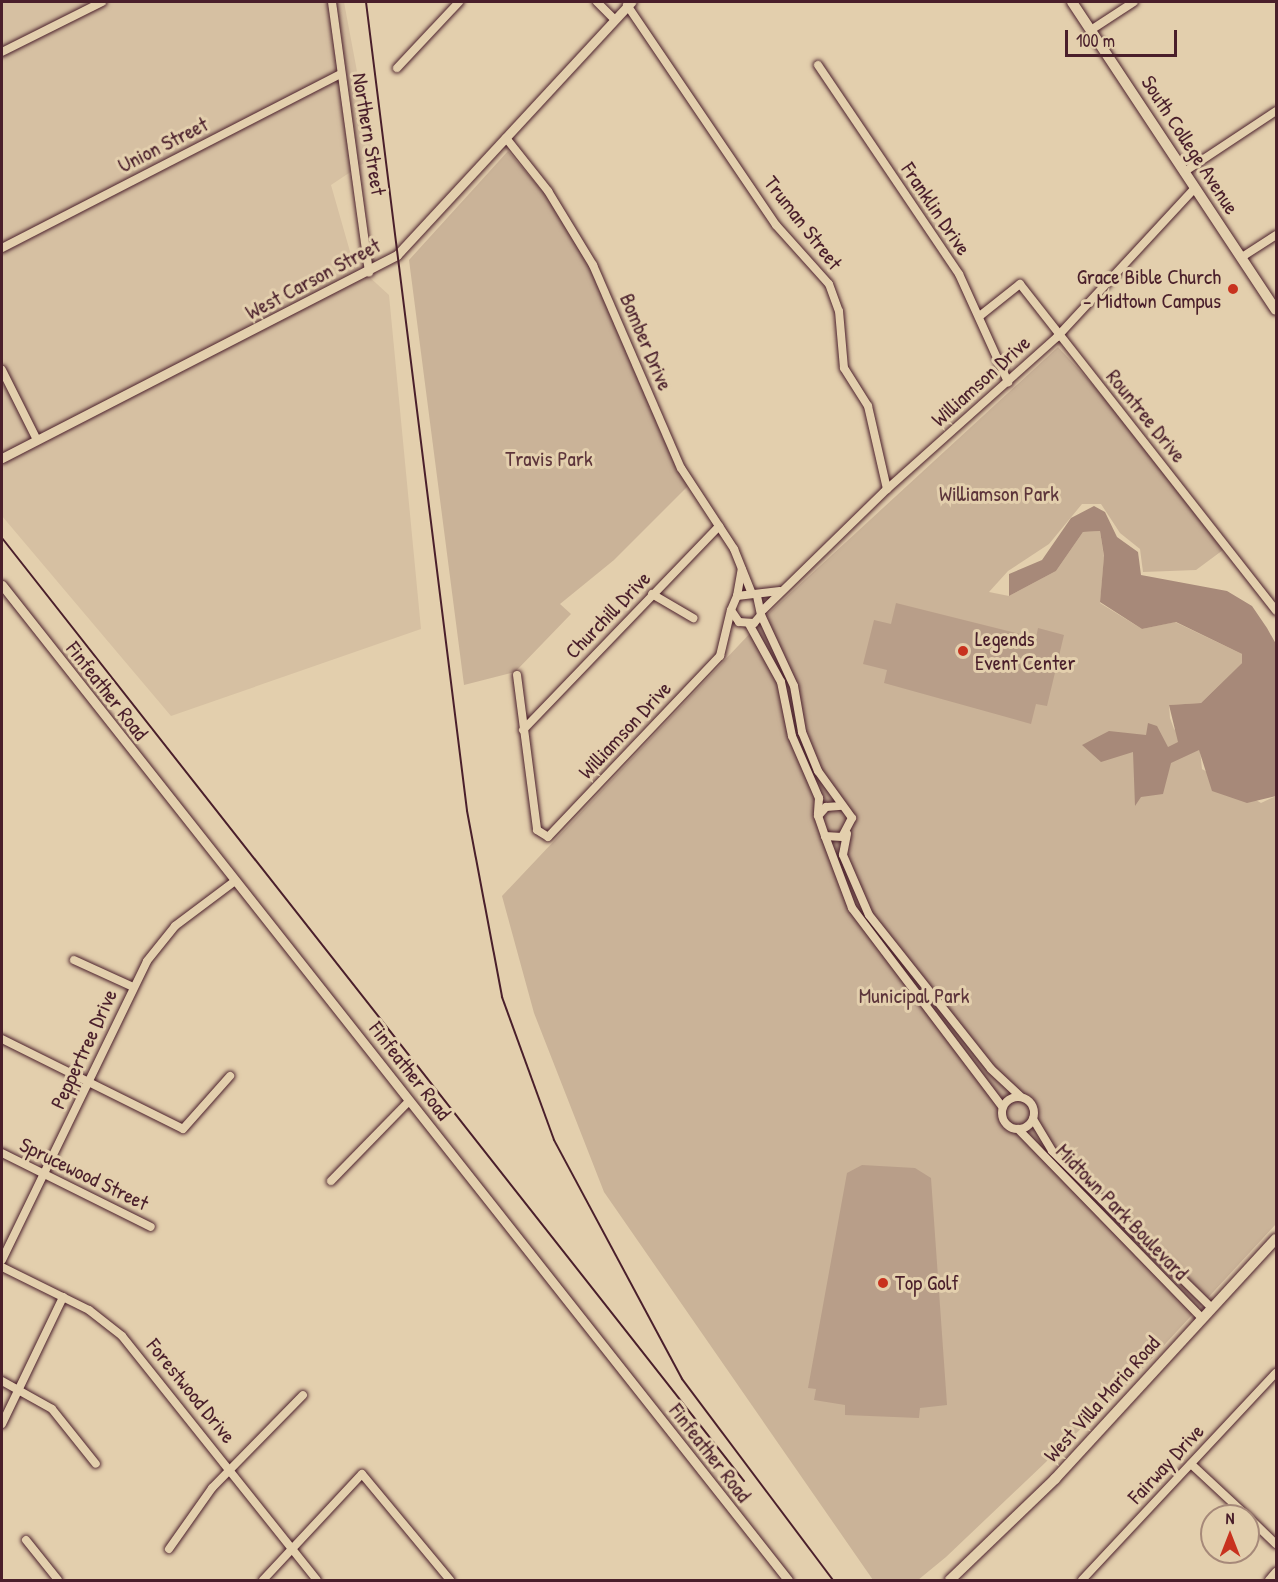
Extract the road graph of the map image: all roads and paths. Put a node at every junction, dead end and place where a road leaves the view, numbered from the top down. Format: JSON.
{"nodes":[{"id":1,"x":102,"y":2,"type":"edge"},
{"id":2,"x":332,"y":2,"type":"edge"},
{"id":3,"x":459,"y":2,"type":"edge"},
{"id":4,"x":597,"y":2,"type":"edge"},
{"id":5,"x":1072,"y":2,"type":"edge"},
{"id":6,"x":1134,"y":2,"type":"edge"},
{"id":7,"x":629,"y":3,"type":"edge"},
{"id":8,"x":615,"y":20,"type":"junction"},
{"id":9,"x":1091,"y":30,"type":"junction"},
{"id":10,"x":2,"y":52,"type":"edge"},
{"id":11,"x":818,"y":65,"type":"dead end"},
{"id":12,"x":397,"y":68,"type":"dead end"},
{"id":13,"x":341,"y":74,"type":"junction"},
{"id":14,"x":1276,"y":111,"type":"edge"},
{"id":15,"x":506,"y":138,"type":"junction"},
{"id":16,"x":1184,"y":172,"type":"junction"},
{"id":17,"x":1194,"y":189,"type":"junction"},
{"id":18,"x":1276,"y":235,"type":"edge"},
{"id":19,"x":2,"y":248,"type":"edge"},
{"id":20,"x":1242,"y":257,"type":"junction"},
{"id":21,"x":369,"y":272,"type":"junction"},
{"id":22,"x":1276,"y":310,"type":"edge"},
{"id":23,"x":981,"y":315,"type":"junction"},
{"id":24,"x":1057,"y":337,"type":"junction"},
{"id":25,"x":2,"y":370,"type":"edge"},
{"id":26,"x":1008,"y":382,"type":"junction"},
{"id":27,"x":37,"y":440,"type":"junction"},
{"id":28,"x":2,"y":458,"type":"edge"},
{"id":29,"x":887,"y":489,"type":"junction"},
{"id":30,"x":719,"y":526,"type":"junction"},
{"id":31,"x":742,"y":567,"type":"junction"},
{"id":32,"x":2,"y":585,"type":"edge"},
{"id":33,"x":782,"y":591,"type":"junction"},
{"id":34,"x":652,"y":594,"type":"junction"},
{"id":35,"x":755,"y":595,"type":"junction"},
{"id":36,"x":737,"y":596,"type":"junction"},
{"id":37,"x":731,"y":610,"type":"junction"},
{"id":38,"x":1276,"y":610,"type":"edge"},
{"id":39,"x":762,"y":613,"type":"junction"},
{"id":40,"x":693,"y":618,"type":"dead end"},
{"id":41,"x":746,"y":624,"type":"junction"},
{"id":42,"x":727,"y":640,"type":"junction"},
{"id":43,"x":517,"y":675,"type":"dead end"},
{"id":44,"x":523,"y":730,"type":"junction"},
{"id":45,"x":842,"y":806,"type":"junction"},
{"id":46,"x":818,"y":816,"type":"junction"},
{"id":47,"x":847,"y":834,"type":"junction"},
{"id":48,"x":825,"y":836,"type":"junction"},
{"id":49,"x":235,"y":881,"type":"junction"},
{"id":50,"x":74,"y":960,"type":"dead end"},
{"id":51,"x":133,"y":987,"type":"junction"},
{"id":52,"x":2,"y":1039,"type":"edge"},
{"id":53,"x":230,"y":1076,"type":"dead end"},
{"id":54,"x":89,"y":1082,"type":"junction"},
{"id":55,"x":1020,"y":1096,"type":"junction"},
{"id":56,"x":409,"y":1101,"type":"junction"},
{"id":57,"x":1002,"y":1106,"type":"junction"},
{"id":58,"x":1033,"y":1119,"type":"junction"},
{"id":59,"x":1018,"y":1129,"type":"junction"},
{"id":60,"x":2,"y":1153,"type":"edge"},
{"id":61,"x":44,"y":1174,"type":"junction"},
{"id":62,"x":332,"y":1181,"type":"dead end"},
{"id":63,"x":151,"y":1227,"type":"dead end"},
{"id":64,"x":1276,"y":1239,"type":"edge"},
{"id":65,"x":2,"y":1260,"type":"edge"},
{"id":66,"x":2,"y":1267,"type":"edge"},
{"id":67,"x":63,"y":1297,"type":"junction"},
{"id":68,"x":1212,"y":1308,"type":"junction"},
{"id":69,"x":1202,"y":1318,"type":"junction"},
{"id":70,"x":1276,"y":1373,"type":"edge"},
{"id":71,"x":2,"y":1381,"type":"edge"},
{"id":72,"x":19,"y":1389,"type":"junction"},
{"id":73,"x":303,"y":1395,"type":"dead end"},
{"id":74,"x":2,"y":1424,"type":"edge"},
{"id":75,"x":96,"y":1464,"type":"dead end"},
{"id":76,"x":1191,"y":1464,"type":"junction"},
{"id":77,"x":231,"y":1470,"type":"junction"},
{"id":78,"x":1234,"y":1504,"type":"edge"},
{"id":79,"x":1260,"y":1529,"type":"edge"},
{"id":80,"x":26,"y":1540,"type":"dead end"},
{"id":81,"x":1276,"y":1544,"type":"edge"},
{"id":82,"x":169,"y":1549,"type":"dead end"},
{"id":83,"x":291,"y":1549,"type":"junction"},
{"id":84,"x":1276,"y":1572,"type":"edge"},
{"id":85,"x":785,"y":1580,"type":"edge"},
{"id":86,"x":58,"y":1581,"type":"edge"},
{"id":87,"x":263,"y":1581,"type":"edge"},
{"id":88,"x":316,"y":1581,"type":"edge"},
{"id":89,"x":450,"y":1581,"type":"edge"},
{"id":90,"x":950,"y":1581,"type":"edge"},
{"id":91,"x":1082,"y":1581,"type":"edge"},
{"id":92,"x":1269,"y":1581,"type":"edge"}],
"edges":[{"from":1,"to":10,"type":"street"},
{"from":2,"to":13,"type":"street","name":"Northern Street"},
{"from":3,"to":12,"type":"street"},
{"from":4,"to":8,"type":"street"},
{"from":5,"to":9,"type":"main road","name":"South College Avenue"},
{"from":6,"to":9,"type":"street"},
{"from":7,"to":8,"type":"street","name":"West Carson Street"},
{"from":7,"to":29,"type":"street","name":"Truman Street"},
{"from":8,"to":15,"type":"street","name":"West Carson Street"},
{"from":9,"to":16,"type":"main road","name":"South College Avenue"},
{"from":11,"to":23,"type":"street","name":"Franklin Drive"},
{"from":13,"to":19,"type":"street","name":"Union Street"},
{"from":13,"to":21,"type":"street","name":"Northern Street"},
{"from":14,"to":16,"type":"street"},
{"from":15,"to":21,"type":"street","name":"West Carson Street"},
{"from":15,"to":30,"type":"street","name":"Bomber Drive"},
{"from":16,"to":17,"type":"main road","name":"South College Avenue"},
{"from":17,"to":20,"type":"main road","name":"South College Avenue"},
{"from":17,"to":24,"type":"street","name":"Williamson Drive"},
{"from":18,"to":20,"type":"street"},
{"from":20,"to":22,"type":"main road","name":"South College Avenue"},
{"from":21,"to":27,"type":"street","name":"West Carson Street"},
{"from":23,"to":24,"type":"street","name":"Rountree Drive"},
{"from":23,"to":26,"type":"street","name":"Franklin Drive"},
{"from":24,"to":26,"type":"street","name":"Williamson Drive"},
{"from":24,"to":38,"type":"street","name":"Rountree Drive"},
{"from":25,"to":27,"type":"street"},
{"from":26,"to":29,"type":"street","name":"Williamson Drive"},
{"from":27,"to":28,"type":"street","name":"West Carson Street"},
{"from":29,"to":33,"type":"street","name":"Williamson Drive"},
{"from":30,"to":31,"type":"street","name":"Bomber Drive"},
{"from":30,"to":34,"type":"street","name":"Churchill Drive"},
{"from":31,"to":35,"type":"street","name":"Bomber Drive"},
{"from":31,"to":36,"type":"street"},
{"from":32,"to":49,"type":"street","name":"Finfeather Road"},
{"from":33,"to":35,"type":"street"},
{"from":33,"to":39,"type":"street","name":"Williamson Drive"},
{"from":34,"to":40,"type":"street"},
{"from":34,"to":44,"type":"street","name":"Churchill Drive"},
{"from":35,"to":36,"type":"street"},
{"from":35,"to":39,"type":"street"},
{"from":36,"to":37,"type":"street"},
{"from":37,"to":41,"type":"street"},
{"from":37,"to":42,"type":"street","name":"Williamson Drive"},
{"from":39,"to":41,"type":"street"},
{"from":39,"to":45,"type":"street"},
{"from":41,"to":42,"type":"street","name":"Williamson Drive"},
{"from":41,"to":46,"type":"street"},
{"from":42,"to":44,"type":"street","name":"Williamson Drive"},
{"from":43,"to":44,"type":"street"},
{"from":45,"to":46,"type":"street"},
{"from":45,"to":47,"type":"street"},
{"from":46,"to":48,"type":"street"},
{"from":47,"to":48,"type":"street"},
{"from":47,"to":55,"type":"street"},
{"from":48,"to":57,"type":"street"},
{"from":49,"to":51,"type":"street","name":"Peppertree Drive"},
{"from":49,"to":56,"type":"street","name":"Finfeather Road"},
{"from":50,"to":51,"type":"street"},
{"from":51,"to":54,"type":"street","name":"Peppertree Drive"},
{"from":52,"to":54,"type":"street"},
{"from":53,"to":54,"type":"street"},
{"from":54,"to":61,"type":"street","name":"Peppertree Drive"},
{"from":55,"to":57,"type":"street"},
{"from":55,"to":58,"type":"street"},
{"from":56,"to":62,"type":"street"},
{"from":56,"to":85,"type":"street","name":"Finfeather Road"},
{"from":57,"to":59,"type":"street"},
{"from":58,"to":59,"type":"street"},
{"from":58,"to":68,"type":"street","name":"Midtown Park Boulevard"},
{"from":59,"to":69,"type":"street","name":"Midtown Park Boulevard"},
{"from":60,"to":61,"type":"street","name":"Sprucewood Street"},
{"from":61,"to":63,"type":"street","name":"Sprucewood Street"},
{"from":61,"to":65,"type":"street","name":"Peppertree Drive"},
{"from":64,"to":68,"type":"main road","name":"West Villa Maria Road"},
{"from":66,"to":67,"type":"street","name":"Forestwood Drive"},
{"from":67,"to":72,"type":"street"},
{"from":67,"to":77,"type":"street","name":"Forestwood Drive"},
{"from":68,"to":69,"type":"main road","name":"West Villa Maria Road"},
{"from":69,"to":90,"type":"main road","name":"West Villa Maria Road"},
{"from":70,"to":76,"type":"street","name":"Fairway Drive"},
{"from":71,"to":72,"type":"street"},
{"from":72,"to":74,"type":"street"},
{"from":72,"to":75,"type":"street"},
{"from":73,"to":77,"type":"street"},
{"from":76,"to":78,"type":"street"},
{"from":76,"to":91,"type":"street","name":"Fairway Drive"},
{"from":77,"to":82,"type":"street"},
{"from":77,"to":83,"type":"street","name":"Forestwood Drive"},
{"from":79,"to":81,"type":"street"},
{"from":80,"to":86,"type":"street"},
{"from":83,"to":87,"type":"street"},
{"from":83,"to":88,"type":"street","name":"Forestwood Drive"},
{"from":83,"to":89,"type":"street"},
{"from":84,"to":92,"type":"street"}]}
